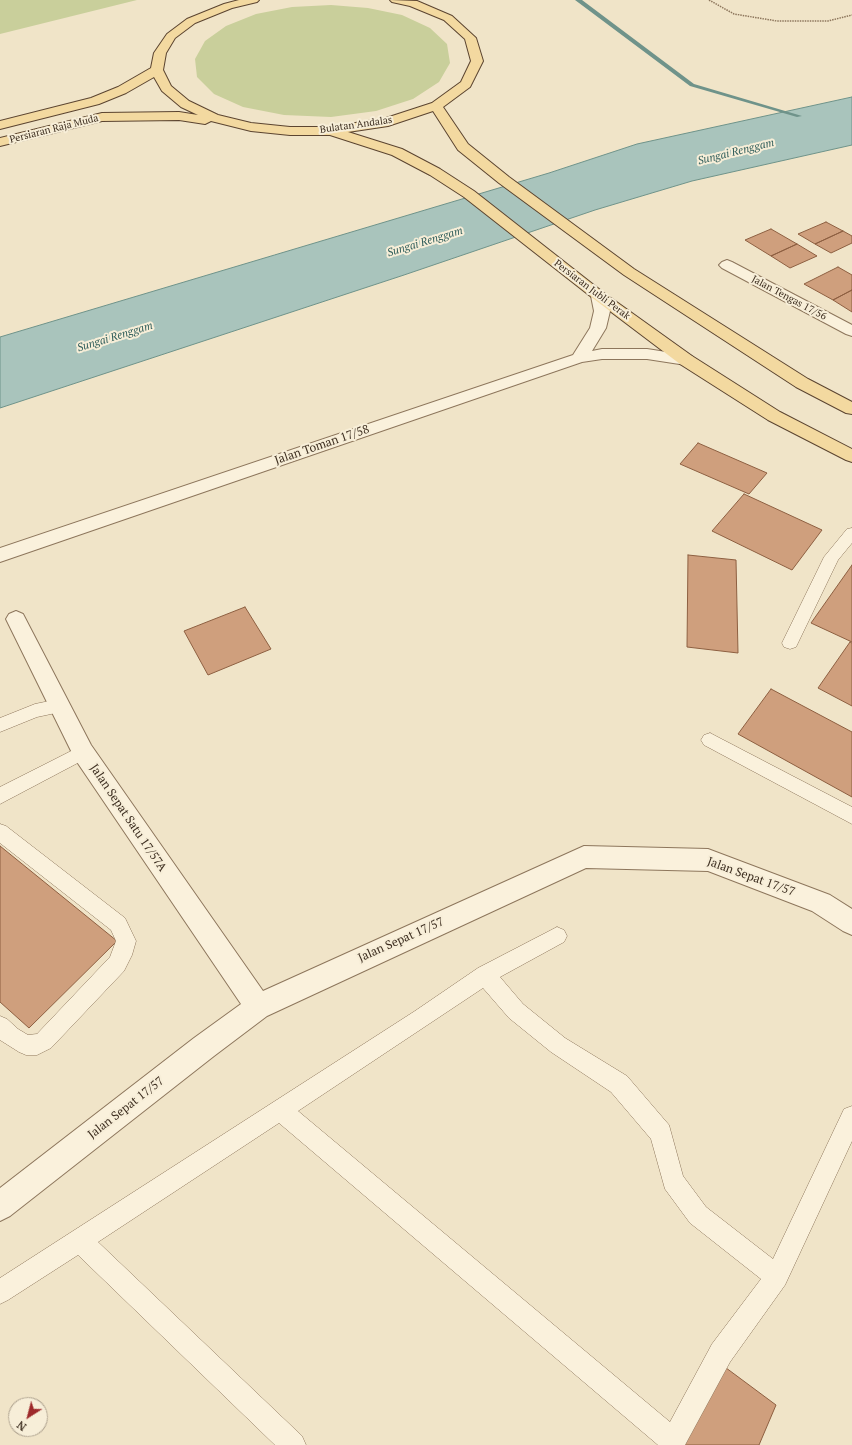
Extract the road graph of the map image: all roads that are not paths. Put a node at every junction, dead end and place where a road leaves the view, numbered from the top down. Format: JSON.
{"nodes":[{"id":1,"x":253,"y":0,"type":"edge"},
{"id":2,"x":396,"y":0,"type":"edge"},
{"id":3,"x":200,"y":7,"type":"dead end"},
{"id":4,"x":192,"y":21,"type":"junction"},
{"id":5,"x":157,"y":70,"type":"junction"},
{"id":6,"x":436,"y":106,"type":"junction"},
{"id":7,"x":0,"y":125,"type":"edge"},
{"id":8,"x":251,"y":127,"type":"junction"},
{"id":9,"x":331,"y":131,"type":"junction"},
{"id":10,"x":0,"y":142,"type":"edge"},
{"id":11,"x":727,"y":265,"type":"dead end"},
{"id":12,"x":599,"y":296,"type":"junction"},
{"id":13,"x":852,"y":331,"type":"edge"},
{"id":14,"x":579,"y":358,"type":"junction"},
{"id":15,"x":686,"y":360,"type":"junction"},
{"id":16,"x":852,"y":409,"type":"edge"},
{"id":17,"x":852,"y":456,"type":"edge"},
{"id":18,"x":852,"y":533,"type":"edge"},
{"id":19,"x":0,"y":555,"type":"edge"},
{"id":20,"x":16,"y":619,"type":"dead end"},
{"id":21,"x":790,"y":643,"type":"dead end"},
{"id":22,"x":58,"y":706,"type":"junction"},
{"id":23,"x":0,"y":725,"type":"edge"},
{"id":24,"x":710,"y":740,"type":"dead end"},
{"id":25,"x":83,"y":752,"type":"junction"},
{"id":26,"x":0,"y":796,"type":"edge"},
{"id":27,"x":852,"y":816,"type":"edge"},
{"id":28,"x":0,"y":832,"type":"edge"},
{"id":29,"x":852,"y":924,"type":"edge"},
{"id":30,"x":557,"y":936,"type":"dead end"},
{"id":31,"x":485,"y":975,"type":"junction"},
{"id":32,"x":258,"y":1007,"type":"junction"},
{"id":33,"x":0,"y":1026,"type":"edge"},
{"id":34,"x":280,"y":1111,"type":"junction"},
{"id":35,"x":852,"y":1117,"type":"edge"},
{"id":36,"x":0,"y":1206,"type":"edge"},
{"id":37,"x":80,"y":1240,"type":"junction"},
{"id":38,"x":777,"y":1277,"type":"junction"},
{"id":39,"x":0,"y":1292,"type":"edge"},
{"id":40,"x":672,"y":1443,"type":"edge"},
{"id":41,"x":293,"y":1445,"type":"edge"}],
"edges":[{"from":1,"to":4,"type":"main road"},
{"from":2,"to":6,"type":"main road","name":"Bulatan Andalas"},
{"from":3,"to":4,"type":"main road"},
{"from":4,"to":5,"type":"main road"},
{"from":5,"to":7,"type":"main road","name":"Persiaran Raja Muda"},
{"from":5,"to":8,"type":"main road","name":"Bulatan Andalas"},
{"from":6,"to":9,"type":"main road","name":"Bulatan Andalas"},
{"from":6,"to":16,"type":"main road"},
{"from":8,"to":9,"type":"main road","name":"Bulatan Andalas"},
{"from":8,"to":10,"type":"main road","name":"Persiaran Raja Muda"},
{"from":9,"to":12,"type":"main road","name":"Persiaran Jubli Perak"},
{"from":11,"to":13,"type":"street","name":"Jalan Tengas 17/56"},
{"from":12,"to":14,"type":"street"},
{"from":12,"to":15,"type":"main road","name":"Persiaran Jubli Perak"},
{"from":14,"to":15,"type":"street","name":"Jalan Toman 17/58"},
{"from":14,"to":19,"type":"street","name":"Jalan Toman 17/58"},
{"from":15,"to":17,"type":"main road","name":"Persiaran Jubli Perak"},
{"from":18,"to":21,"type":"lane"},
{"from":20,"to":22,"type":"street","name":"Jalan Sepat Satu 17/57A"},
{"from":22,"to":23,"type":"lane"},
{"from":22,"to":25,"type":"street","name":"Jalan Sepat Satu 17/57A"},
{"from":24,"to":27,"type":"lane"},
{"from":25,"to":26,"type":"lane"},
{"from":25,"to":32,"type":"street","name":"Jalan Sepat Satu 17/57A"},
{"from":28,"to":33,"type":"lane"},
{"from":29,"to":32,"type":"street","name":"Jalan Sepat 17/57"},
{"from":30,"to":31,"type":"lane"},
{"from":31,"to":34,"type":"lane"},
{"from":31,"to":38,"type":"lane"},
{"from":32,"to":36,"type":"street","name":"Jalan Sepat 17/57"},
{"from":34,"to":37,"type":"lane"},
{"from":34,"to":40,"type":"lane"},
{"from":35,"to":38,"type":"lane"},
{"from":37,"to":39,"type":"lane"},
{"from":37,"to":41,"type":"lane"},
{"from":38,"to":40,"type":"lane"}]}
